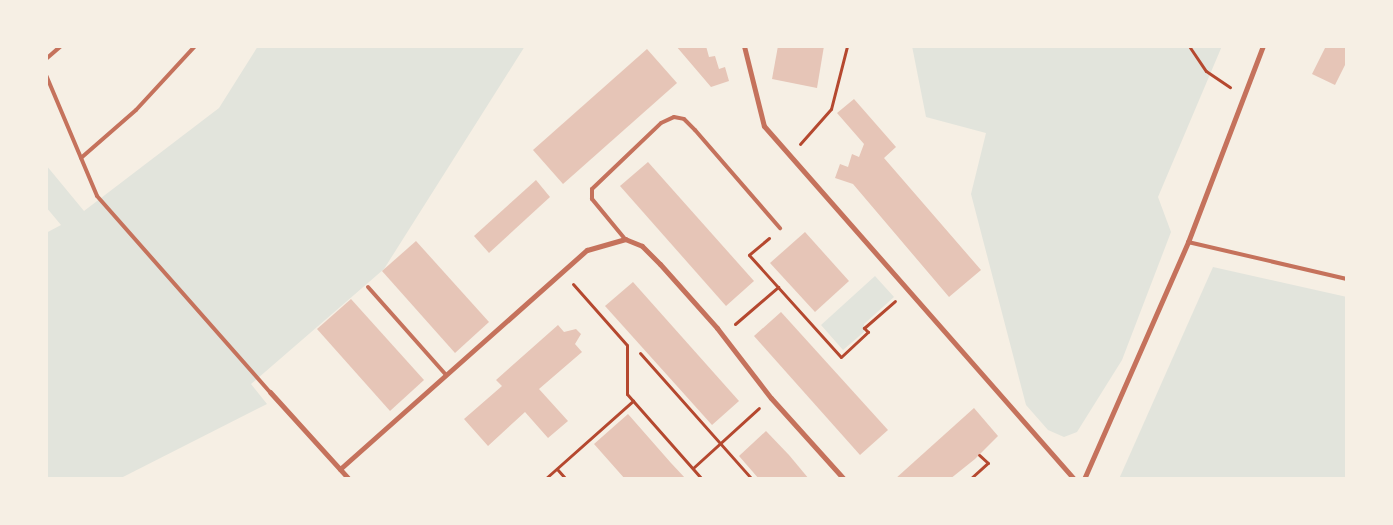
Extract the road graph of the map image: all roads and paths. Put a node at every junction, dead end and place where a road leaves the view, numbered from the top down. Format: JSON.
{"nodes":[{"id":1,"x":61,"y":46,"type":"edge"},
{"id":2,"x":195,"y":46,"type":"edge"},
{"id":3,"x":744,"y":46,"type":"edge"},
{"id":4,"x":847,"y":46,"type":"edge"},
{"id":5,"x":1189,"y":46,"type":"edge"},
{"id":6,"x":1263,"y":46,"type":"edge"},
{"id":7,"x":46,"y":59,"type":"edge"},
{"id":8,"x":46,"y":75,"type":"edge"},
{"id":9,"x":1244,"y":96,"type":"junction"},
{"id":10,"x":789,"y":157,"type":"junction"},
{"id":11,"x":81,"y":158,"type":"junction"},
{"id":12,"x":780,"y":228,"type":"joint"},
{"id":13,"x":625,"y":239,"type":"junction"},
{"id":14,"x":1188,"y":242,"type":"junction"},
{"id":15,"x":563,"y":272,"type":"junction"},
{"id":16,"x":1347,"y":279,"type":"edge"},
{"id":17,"x":368,"y":287,"type":"dead end"},
{"id":18,"x":778,"y":287,"type":"junction"},
{"id":19,"x":907,"y":290,"type":"junction"},
{"id":20,"x":722,"y":336,"type":"junction"},
{"id":21,"x":640,"y":353,"type":"dead end"},
{"id":22,"x":446,"y":375,"type":"junction"},
{"id":23,"x":270,"y":392,"type":"joint"},
{"id":24,"x":771,"y":398,"type":"junction"},
{"id":25,"x":633,"y":401,"type":"junction"},
{"id":26,"x":720,"y":443,"type":"junction"},
{"id":27,"x":979,"y":455,"type":"dead end"},
{"id":28,"x":693,"y":468,"type":"junction"},
{"id":29,"x":340,"y":469,"type":"junction"},
{"id":30,"x":556,"y":469,"type":"junction"},
{"id":31,"x":349,"y":479,"type":"edge"},
{"id":32,"x":545,"y":479,"type":"edge"},
{"id":33,"x":566,"y":479,"type":"edge"},
{"id":34,"x":702,"y":479,"type":"edge"},
{"id":35,"x":752,"y":479,"type":"edge"},
{"id":36,"x":844,"y":479,"type":"edge"},
{"id":37,"x":970,"y":479,"type":"edge"},
{"id":38,"x":1074,"y":479,"type":"edge"},
{"id":39,"x":1084,"y":479,"type":"edge"}],
"edges":[{"from":1,"to":7,"type":"lane"},
{"from":2,"to":11,"type":"lane"},
{"from":3,"to":10,"type":"street"},
{"from":4,"to":10,"type":"path"},
{"from":5,"to":9,"type":"path"},
{"from":6,"to":9,"type":"street"},
{"from":8,"to":11,"type":"lane"},
{"from":9,"to":14,"type":"street"},
{"from":10,"to":19,"type":"street"},
{"from":11,"to":23,"type":"lane"},
{"from":12,"to":13,"type":"lane"},
{"from":12,"to":18,"type":"path"},
{"from":13,"to":15,"type":"street"},
{"from":13,"to":20,"type":"street"},
{"from":14,"to":16,"type":"lane"},
{"from":14,"to":39,"type":"street"},
{"from":15,"to":22,"type":"street"},
{"from":15,"to":25,"type":"path"},
{"from":17,"to":22,"type":"lane"},
{"from":18,"to":19,"type":"path"},
{"from":18,"to":20,"type":"path"},
{"from":19,"to":38,"type":"street"},
{"from":20,"to":24,"type":"street"},
{"from":21,"to":26,"type":"path"},
{"from":22,"to":29,"type":"street"},
{"from":23,"to":29,"type":"street"},
{"from":24,"to":26,"type":"path"},
{"from":24,"to":36,"type":"street"},
{"from":25,"to":28,"type":"path"},
{"from":25,"to":30,"type":"path"},
{"from":26,"to":28,"type":"path"},
{"from":26,"to":35,"type":"path"},
{"from":27,"to":37,"type":"path"},
{"from":28,"to":34,"type":"path"},
{"from":29,"to":31,"type":"street"},
{"from":30,"to":32,"type":"path"},
{"from":30,"to":33,"type":"path"}]}
